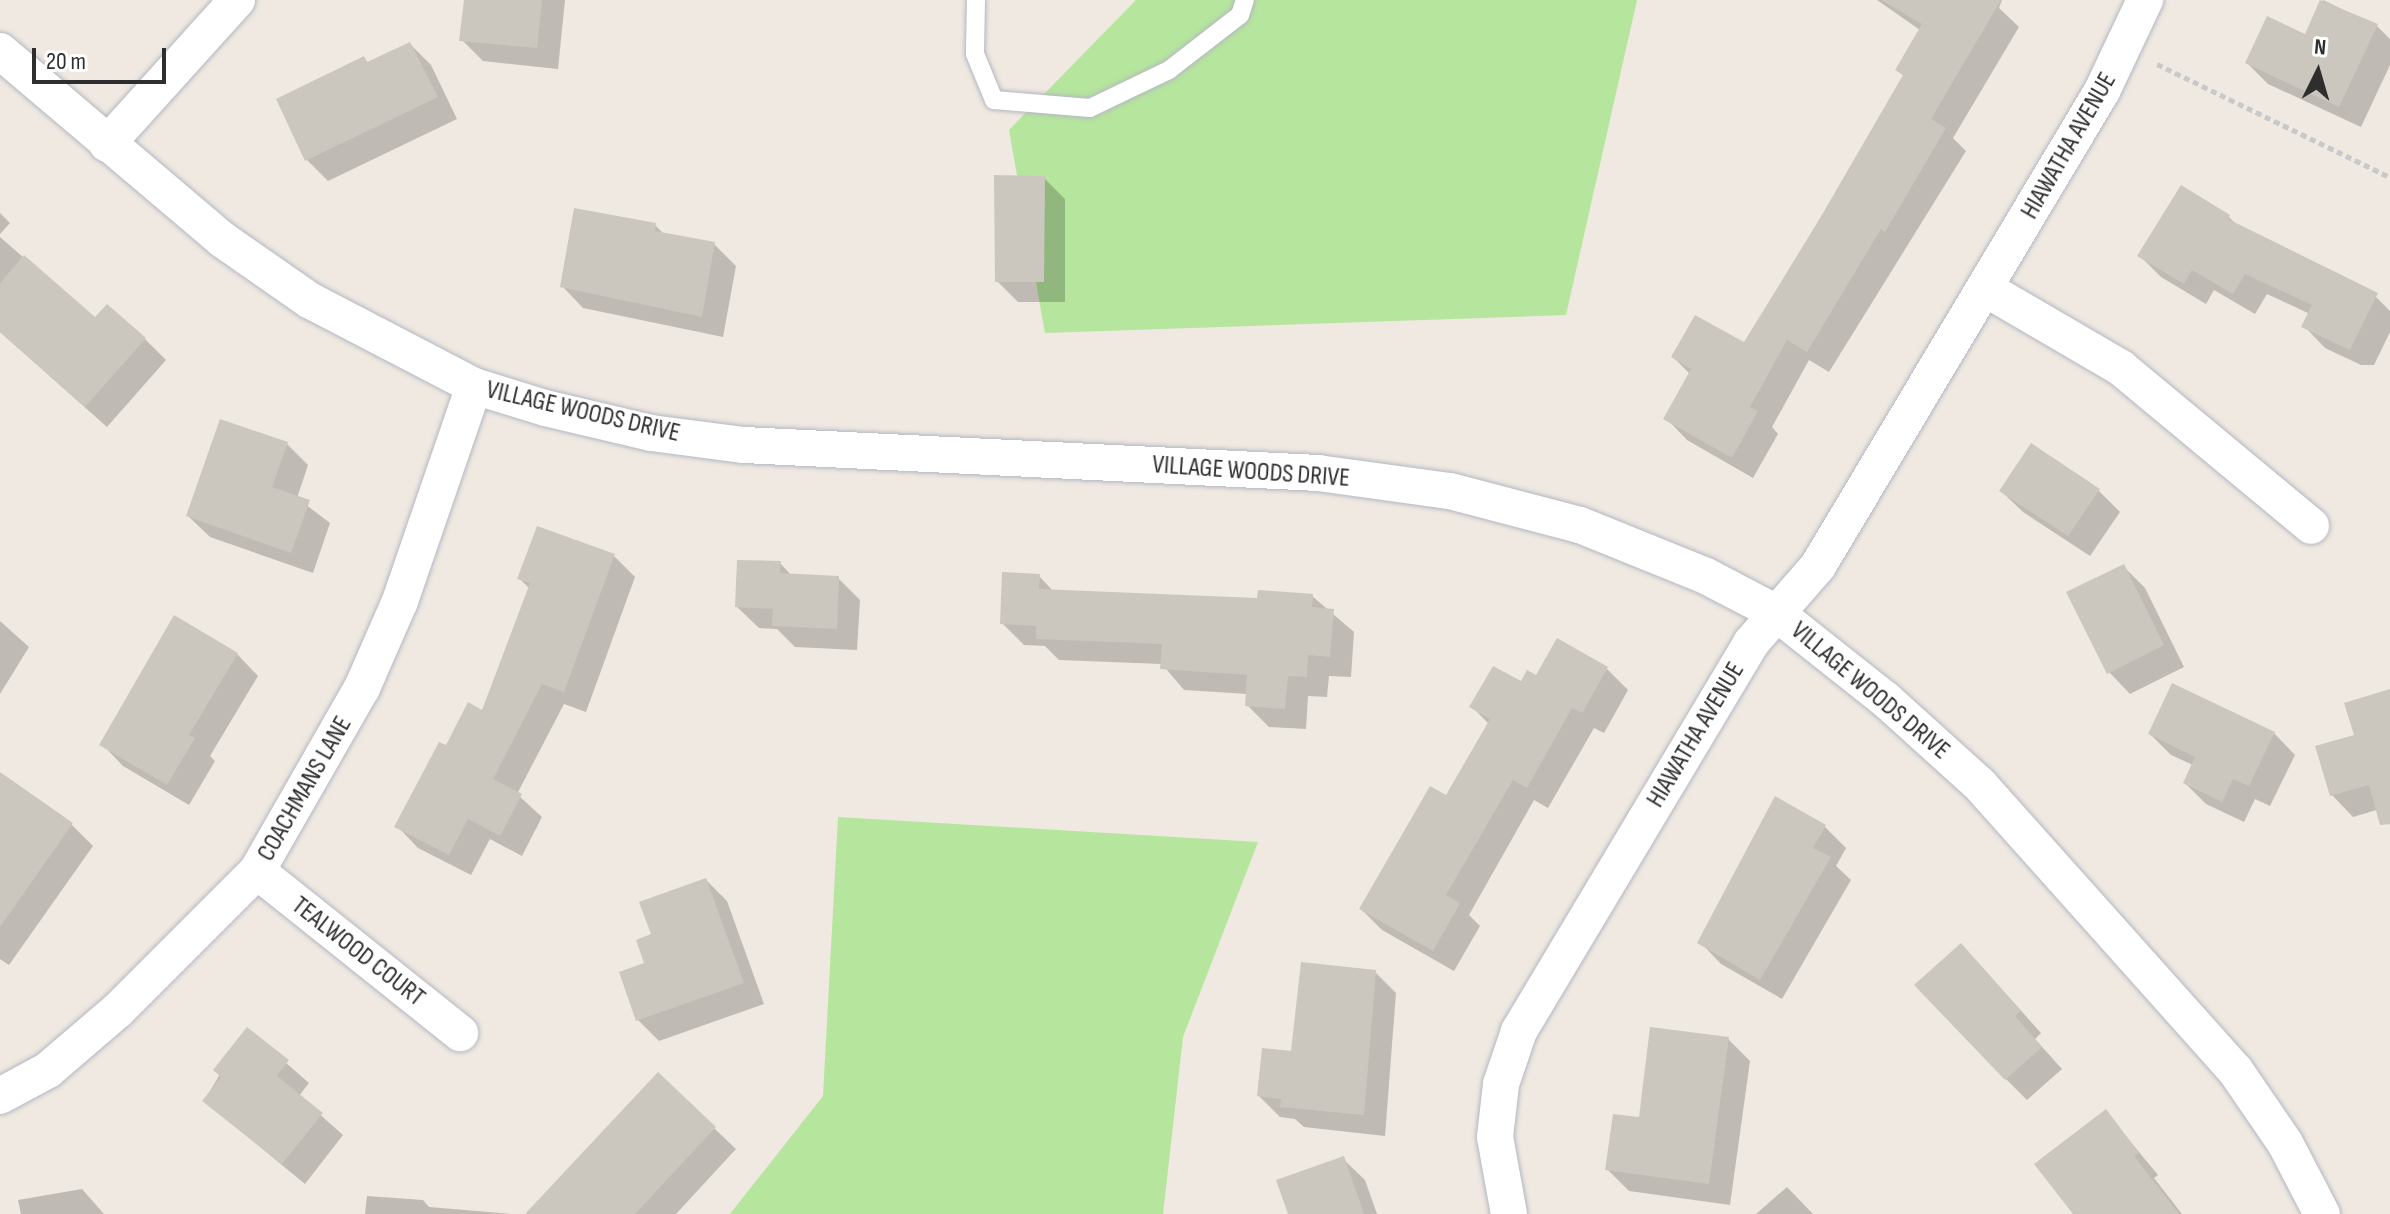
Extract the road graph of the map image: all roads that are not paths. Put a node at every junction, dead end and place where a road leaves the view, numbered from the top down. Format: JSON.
{"nodes":[{"id":1,"x":237,"y":0,"type":"edge"},
{"id":2,"x":976,"y":0,"type":"edge"},
{"id":3,"x":1245,"y":0,"type":"edge"},
{"id":4,"x":2145,"y":0,"type":"edge"},
{"id":5,"x":0,"y":51,"type":"edge"},
{"id":6,"x":107,"y":144,"type":"junction"},
{"id":7,"x":1986,"y":289,"type":"junction"},
{"id":8,"x":474,"y":386,"type":"junction"},
{"id":9,"x":2311,"y":526,"type":"dead end"},
{"id":10,"x":1775,"y":612,"type":"junction"},
{"id":11,"x":257,"y":871,"type":"junction"},
{"id":12,"x":460,"y":1033,"type":"dead end"},
{"id":13,"x":0,"y":1096,"type":"edge"},
{"id":14,"x":1509,"y":1214,"type":"edge"},
{"id":15,"x":2322,"y":1214,"type":"edge"}],
"edges":[{"from":1,"to":6,"type":"street"},
{"from":2,"to":3,"type":"lane"},
{"from":4,"to":7,"type":"street","name":"HIAWATHA AVENUE"},
{"from":5,"to":6,"type":"street","name":"VILLAGE WOODS DRIVE"},
{"from":6,"to":8,"type":"street","name":"VILLAGE WOODS DRIVE"},
{"from":7,"to":9,"type":"street"},
{"from":7,"to":10,"type":"street","name":"HIAWATHA AVENUE"},
{"from":8,"to":10,"type":"street","name":"VILLAGE WOODS DRIVE"},
{"from":8,"to":11,"type":"street","name":"COACHMANS LANE"},
{"from":10,"to":14,"type":"street","name":"HIAWATHA AVENUE"},
{"from":10,"to":15,"type":"street","name":"VILLAGE WOODS DRIVE"},
{"from":11,"to":12,"type":"street","name":"TEALWOOD COURT"},
{"from":11,"to":13,"type":"street","name":"COACHMANS LANE"}]}
